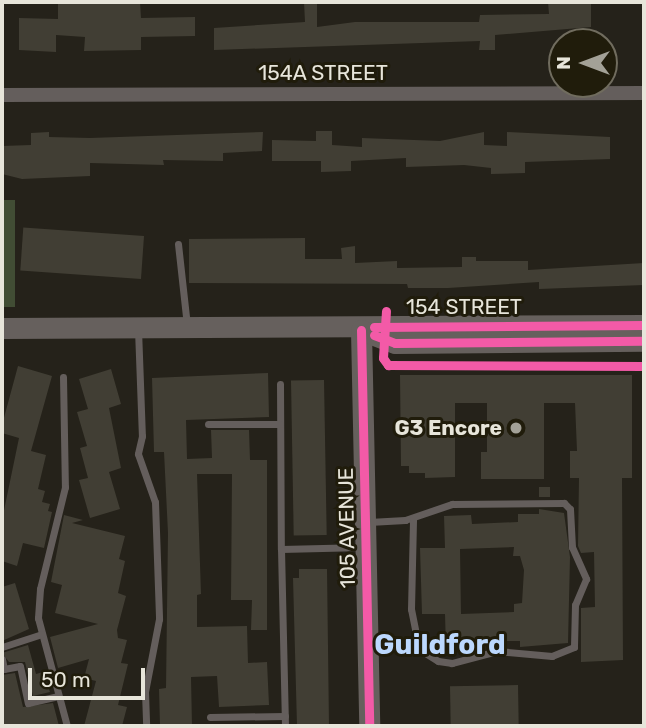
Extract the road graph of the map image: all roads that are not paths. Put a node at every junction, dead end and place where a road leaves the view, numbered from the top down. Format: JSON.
{"nodes":[{"id":1,"x":644,"y":93,"type":"edge"},
{"id":2,"x":2,"y":94,"type":"edge"},
{"id":3,"x":177,"y":244,"type":"dead end"},
{"id":4,"x":644,"y":325,"type":"edge"},
{"id":5,"x":2,"y":328,"type":"edge"},
{"id":6,"x":138,"y":329,"type":"junction"},
{"id":7,"x":187,"y":329,"type":"junction"},
{"id":8,"x":360,"y":330,"type":"junction"},
{"id":9,"x":644,"y":341,"type":"edge"},
{"id":10,"x":63,"y":377,"type":"dead end"},
{"id":11,"x":280,"y":384,"type":"dead end"},
{"id":12,"x":208,"y":424,"type":"dead end"},
{"id":13,"x":280,"y":424,"type":"junction"},
{"id":14,"x":413,"y":518,"type":"junction"},
{"id":15,"x":364,"y":522,"type":"junction"},
{"id":16,"x":365,"y":547,"type":"junction"},
{"id":17,"x":281,"y":549,"type":"junction"},
{"id":18,"x":41,"y":634,"type":"junction"},
{"id":19,"x":2,"y":647,"type":"edge"},
{"id":20,"x":2,"y":659,"type":"edge"},
{"id":21,"x":58,"y":695,"type":"junction"},
{"id":22,"x":285,"y":716,"type":"junction"},
{"id":23,"x":211,"y":717,"type":"dead end"},
{"id":24,"x":67,"y":726,"type":"edge"},
{"id":25,"x":146,"y":726,"type":"edge"},
{"id":26,"x":285,"y":726,"type":"edge"},
{"id":27,"x":369,"y":726,"type":"edge"}],
"edges":[{"from":1,"to":2,"type":"street","name":"154A STREET"},
{"from":3,"to":7,"type":"lane"},
{"from":4,"to":8,"type":"main road","name":"154 STREET"},
{"from":5,"to":6,"type":"main road","name":"154 STREET"},
{"from":6,"to":7,"type":"main road","name":"154 STREET"},
{"from":6,"to":25,"type":"lane"},
{"from":7,"to":8,"type":"main road","name":"154 STREET"},
{"from":8,"to":9,"type":"main road","name":"154 STREET"},
{"from":8,"to":15,"type":"main road","name":"105 AVENUE"},
{"from":10,"to":18,"type":"lane"},
{"from":11,"to":13,"type":"lane"},
{"from":12,"to":13,"type":"lane"},
{"from":13,"to":17,"type":"lane"},
{"from":14,"to":14,"type":"lane"},
{"from":14,"to":15,"type":"lane"},
{"from":15,"to":16,"type":"main road","name":"105 AVENUE"},
{"from":16,"to":17,"type":"lane"},
{"from":16,"to":27,"type":"main road","name":"105 AVENUE"},
{"from":17,"to":22,"type":"lane"},
{"from":18,"to":19,"type":"lane"},
{"from":18,"to":21,"type":"lane"},
{"from":20,"to":21,"type":"lane"},
{"from":21,"to":24,"type":"lane"},
{"from":22,"to":23,"type":"lane"},
{"from":22,"to":26,"type":"lane"}]}
